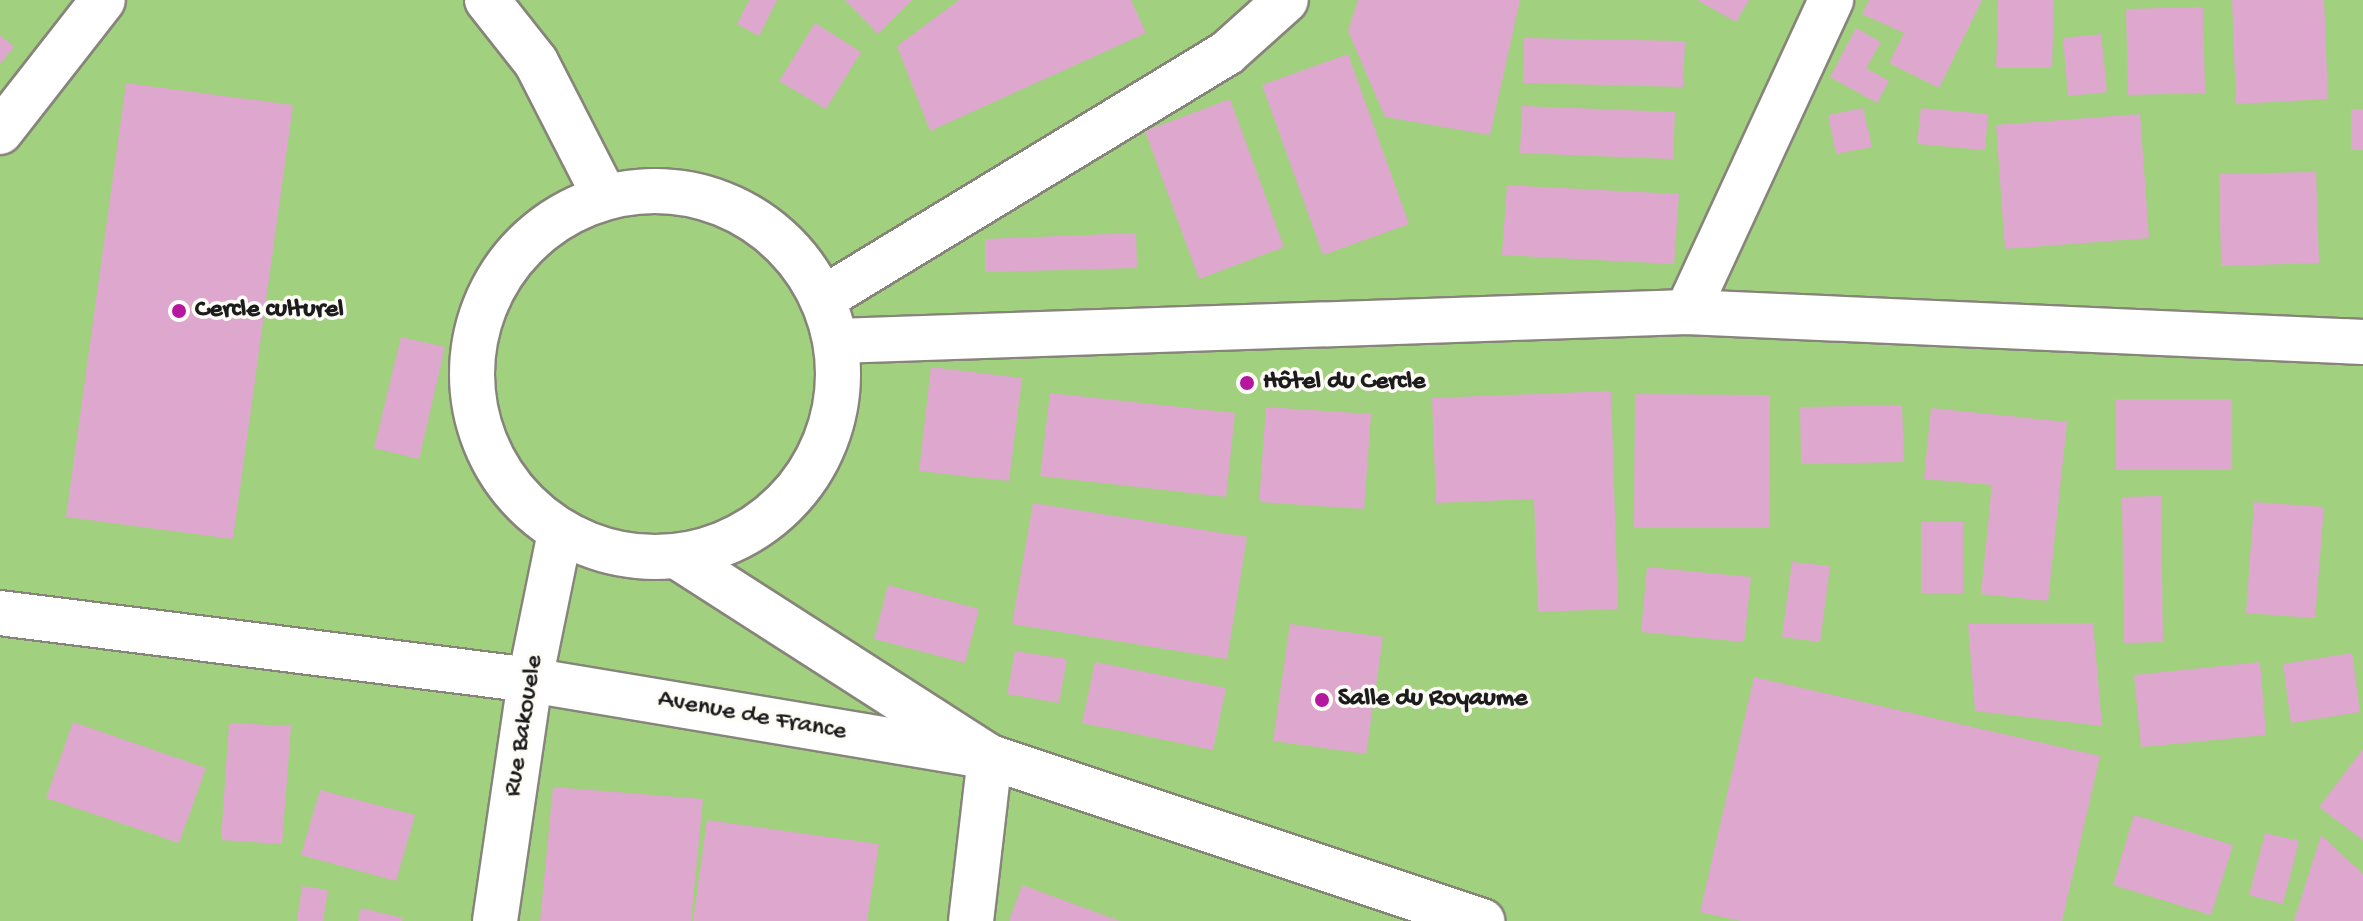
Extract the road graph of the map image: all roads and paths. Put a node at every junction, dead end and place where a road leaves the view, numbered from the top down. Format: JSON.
{"nodes":[{"id":1,"x":103,"y":0,"type":"edge"},
{"id":2,"x":487,"y":0,"type":"edge"},
{"id":3,"x":1286,"y":0,"type":"edge"},
{"id":4,"x":1831,"y":0,"type":"edge"},
{"id":5,"x":0,"y":132,"type":"edge"},
{"id":6,"x":603,"y":193,"type":"junction"},
{"id":7,"x":824,"y":298,"type":"junction"},
{"id":8,"x":1687,"y":312,"type":"junction"},
{"id":9,"x":837,"y":341,"type":"junction"},
{"id":10,"x":2363,"y":342,"type":"edge"},
{"id":11,"x":560,"y":532,"type":"junction"},
{"id":12,"x":678,"y":557,"type":"junction"},
{"id":13,"x":0,"y":613,"type":"edge"},
{"id":14,"x":530,"y":680,"type":"junction"},
{"id":15,"x":990,"y":757,"type":"junction"},
{"id":16,"x":495,"y":921,"type":"edge"},
{"id":17,"x":971,"y":921,"type":"edge"},
{"id":18,"x":1482,"y":921,"type":"edge"}],
"edges":[{"from":1,"to":5,"type":"street"},
{"from":2,"to":6,"type":"street"},
{"from":3,"to":7,"type":"street"},
{"from":4,"to":8,"type":"street"},
{"from":6,"to":7,"type":"street"},
{"from":6,"to":11,"type":"street"},
{"from":7,"to":9,"type":"street"},
{"from":8,"to":9,"type":"street"},
{"from":8,"to":10,"type":"street"},
{"from":9,"to":12,"type":"street"},
{"from":11,"to":12,"type":"street"},
{"from":11,"to":14,"type":"street","name":"Rue Bakouele"},
{"from":12,"to":15,"type":"street"},
{"from":13,"to":14,"type":"street","name":"Avenue de France"},
{"from":14,"to":15,"type":"street","name":"Avenue de France"},
{"from":14,"to":16,"type":"street","name":"Rue Bakouele"},
{"from":15,"to":17,"type":"street"},
{"from":15,"to":18,"type":"street","name":"Avenue de France"}]}
